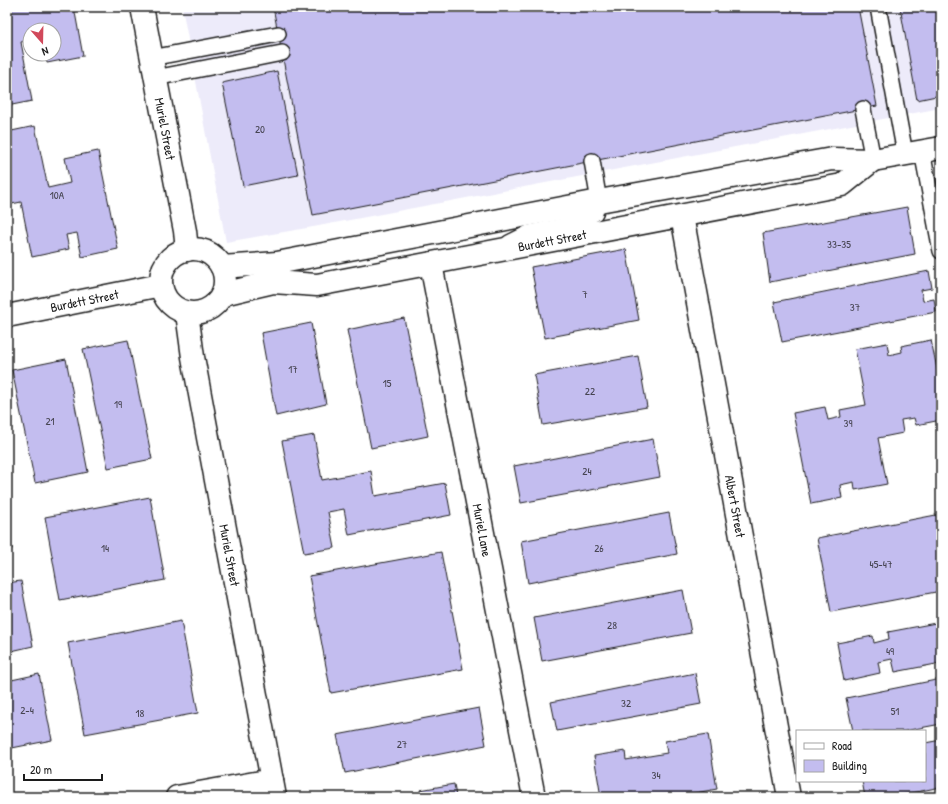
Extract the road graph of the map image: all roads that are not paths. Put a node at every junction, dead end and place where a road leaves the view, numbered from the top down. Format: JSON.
{"nodes":[{"id":1,"x":142,"y":7,"type":"edge"},
{"id":2,"x":878,"y":7,"type":"edge"},
{"id":3,"x":278,"y":34,"type":"dead end"},
{"id":4,"x":282,"y":53,"type":"dead end"},
{"id":5,"x":153,"y":68,"type":"junction"},
{"id":6,"x":863,"y":109,"type":"dead end"},
{"id":7,"x":923,"y":151,"type":"edge"},
{"id":8,"x":873,"y":160,"type":"junction"},
{"id":9,"x":592,"y":161,"type":"dead end"},
{"id":10,"x":599,"y":200,"type":"junction"},
{"id":11,"x":682,"y":216,"type":"junction"},
{"id":12,"x":187,"y":250,"type":"junction"},
{"id":13,"x":941,"y":251,"type":"edge"},
{"id":14,"x":491,"y":252,"type":"junction"},
{"id":15,"x":431,"y":264,"type":"junction"},
{"id":16,"x":222,"y":267,"type":"junction"},
{"id":17,"x":161,"y":285,"type":"junction"},
{"id":18,"x":223,"y":294,"type":"junction"},
{"id":19,"x":187,"y":313,"type":"junction"},
{"id":20,"x":7,"y":316,"type":"edge"},
{"id":21,"x":273,"y":789,"type":"edge"},
{"id":22,"x":177,"y":797,"type":"edge"},
{"id":23,"x":534,"y":797,"type":"edge"},
{"id":24,"x":788,"y":797,"type":"edge"}],
"edges":[{"from":1,"to":5,"type":"street","name":"Muriel Street"},
{"from":2,"to":7,"type":"lane"},
{"from":3,"to":5,"type":"lane"},
{"from":4,"to":5,"type":"lane"},
{"from":5,"to":12,"type":"street","name":"Muriel Street"},
{"from":6,"to":8,"type":"lane"},
{"from":7,"to":8,"type":"street","name":"Burdett Street"},
{"from":7,"to":13,"type":"lane"},
{"from":8,"to":10,"type":"street","name":"Burdett Street"},
{"from":8,"to":11,"type":"street","name":"Burdett Street"},
{"from":9,"to":10,"type":"lane"},
{"from":10,"to":14,"type":"lane"},
{"from":10,"to":16,"type":"street","name":"Burdett Street"},
{"from":11,"to":14,"type":"street","name":"Burdett Street"},
{"from":11,"to":24,"type":"street","name":"Albert Street"},
{"from":12,"to":16,"type":"street"},
{"from":12,"to":17,"type":"street"},
{"from":14,"to":15,"type":"street","name":"Burdett Street"},
{"from":15,"to":18,"type":"street","name":"Burdett Street"},
{"from":15,"to":23,"type":"street","name":"Muriel Lane"},
{"from":16,"to":18,"type":"street"},
{"from":17,"to":19,"type":"street"},
{"from":17,"to":20,"type":"street","name":"Burdett Street"},
{"from":18,"to":19,"type":"street"},
{"from":19,"to":21,"type":"street","name":"Muriel Street"},
{"from":21,"to":22,"type":"street"}]}
